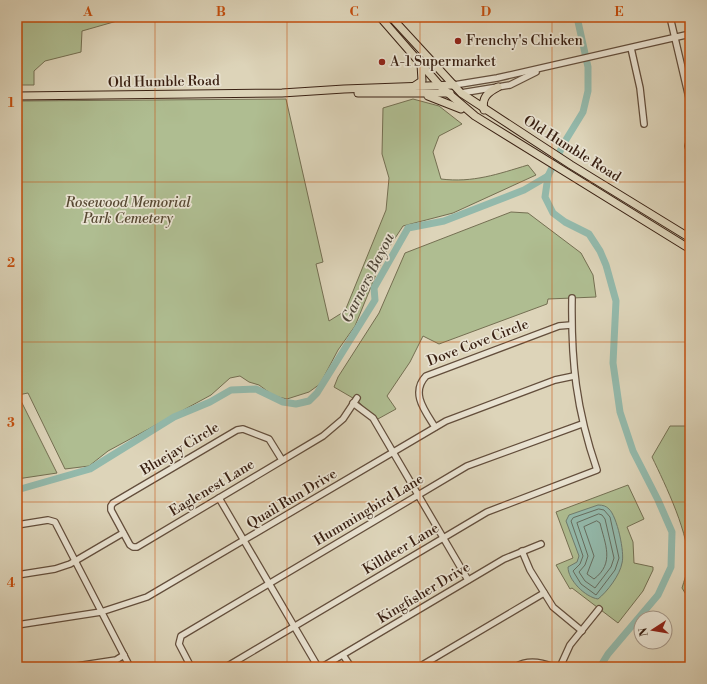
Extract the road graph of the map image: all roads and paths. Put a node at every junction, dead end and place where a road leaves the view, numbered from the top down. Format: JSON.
{"nodes":[{"id":1,"x":380,"y":17,"type":"edge"},
{"id":2,"x":391,"y":17,"type":"edge"},
{"id":3,"x":670,"y":17,"type":"edge"},
{"id":4,"x":690,"y":34,"type":"edge"},
{"id":5,"x":676,"y":38,"type":"junction"},
{"id":6,"x":631,"y":48,"type":"junction"},
{"id":7,"x":421,"y":64,"type":"junction"},
{"id":8,"x":548,"y":66,"type":"junction"},
{"id":9,"x":454,"y":85,"type":"junction"},
{"id":10,"x":442,"y":86,"type":"junction"},
{"id":11,"x":413,"y":87,"type":"junction"},
{"id":12,"x":498,"y":87,"type":"junction"},
{"id":13,"x":312,"y":92,"type":"junction"},
{"id":14,"x":461,"y":93,"type":"junction"},
{"id":15,"x":418,"y":94,"type":"junction"},
{"id":16,"x":449,"y":94,"type":"junction"},
{"id":17,"x":17,"y":96,"type":"edge"},
{"id":18,"x":690,"y":102,"type":"edge"},
{"id":19,"x":484,"y":110,"type":"junction"},
{"id":20,"x":473,"y":115,"type":"junction"},
{"id":21,"x":644,"y":124,"type":"dead end"},
{"id":22,"x":690,"y":139,"type":"edge"},
{"id":23,"x":690,"y":152,"type":"edge"},
{"id":24,"x":626,"y":198,"type":"junction"},
{"id":25,"x":621,"y":206,"type":"junction"},
{"id":26,"x":690,"y":238,"type":"edge"},
{"id":27,"x":690,"y":249,"type":"edge"},
{"id":28,"x":572,"y":298,"type":"dead end"},
{"id":29,"x":571,"y":325,"type":"junction"},
{"id":30,"x":574,"y":376,"type":"junction"},
{"id":31,"x":357,"y":398,"type":"dead end"},
{"id":32,"x":353,"y":403,"type":"junction"},
{"id":33,"x":582,"y":424,"type":"junction"},
{"id":34,"x":435,"y":427,"type":"junction"},
{"id":35,"x":393,"y":453,"type":"junction"},
{"id":36,"x":282,"y":460,"type":"junction"},
{"id":37,"x":418,"y":495,"type":"junction"},
{"id":38,"x":219,"y":498,"type":"junction"},
{"id":39,"x":17,"y":525,"type":"edge"},
{"id":40,"x":123,"y":533,"type":"junction"},
{"id":41,"x":444,"y":538,"type":"junction"},
{"id":42,"x":244,"y":541,"type":"junction"},
{"id":43,"x":541,"y":544,"type":"dead end"},
{"id":44,"x":522,"y":551,"type":"junction"},
{"id":45,"x":75,"y":561,"type":"junction"},
{"id":46,"x":17,"y":575,"type":"edge"},
{"id":47,"x":468,"y":580,"type":"junction"},
{"id":48,"x":270,"y":584,"type":"junction"},
{"id":49,"x":544,"y":593,"type":"junction"},
{"id":50,"x":599,"y":609,"type":"dead end"},
{"id":51,"x":101,"y":612,"type":"junction"},
{"id":52,"x":17,"y":625,"type":"edge"},
{"id":53,"x":295,"y":626,"type":"junction"},
{"id":54,"x":582,"y":631,"type":"junction"},
{"id":55,"x":124,"y":655,"type":"junction"},
{"id":56,"x":343,"y":655,"type":"junction"},
{"id":57,"x":70,"y":667,"type":"edge"},
{"id":58,"x":130,"y":667,"type":"edge"},
{"id":59,"x":191,"y":667,"type":"edge"},
{"id":60,"x":226,"y":667,"type":"edge"},
{"id":61,"x":318,"y":667,"type":"edge"},
{"id":62,"x":322,"y":667,"type":"edge"},
{"id":63,"x":351,"y":667,"type":"edge"},
{"id":64,"x":419,"y":667,"type":"edge"},
{"id":65,"x":515,"y":667,"type":"edge"},
{"id":66,"x":554,"y":667,"type":"edge"},
{"id":67,"x":560,"y":667,"type":"edge"}],
"edges":[{"from":1,"to":7,"type":"main road"},
{"from":2,"to":9,"type":"main road"},
{"from":3,"to":5,"type":"street"},
{"from":4,"to":5,"type":"street"},
{"from":5,"to":6,"type":"street"},
{"from":5,"to":18,"type":"street"},
{"from":6,"to":8,"type":"street"},
{"from":6,"to":21,"type":"street"},
{"from":7,"to":10,"type":"main road"},
{"from":7,"to":11,"type":"main road"},
{"from":8,"to":9,"type":"street"},
{"from":8,"to":12,"type":"street"},
{"from":9,"to":10,"type":"main road","name":"Old Humble Road"},
{"from":9,"to":14,"type":"main road","name":"Old Humble Road"},
{"from":10,"to":11,"type":"main road","name":"Old Humble Road"},
{"from":10,"to":16,"type":"main road","name":"Old Humble Road"},
{"from":11,"to":13,"type":"main road","name":"Old Humble Road"},
{"from":12,"to":14,"type":"street"},
{"from":12,"to":19,"type":"main road"},
{"from":13,"to":15,"type":"main road","name":"Old Humble Road"},
{"from":13,"to":17,"type":"main road","name":"Old Humble Road"},
{"from":14,"to":16,"type":"main road"},
{"from":14,"to":19,"type":"main road","name":"Old Humble Road"},
{"from":15,"to":16,"type":"main road","name":"Old Humble Road"},
{"from":15,"to":20,"type":"main road"},
{"from":16,"to":20,"type":"main road","name":"Old Humble Road"},
{"from":19,"to":24,"type":"main road","name":"Old Humble Road"},
{"from":20,"to":25,"type":"main road","name":"Old Humble Road"},
{"from":22,"to":23,"type":"street"},
{"from":24,"to":25,"type":"main road"},
{"from":24,"to":26,"type":"main road","name":"Old Humble Road"},
{"from":25,"to":27,"type":"main road","name":"Old Humble Road"},
{"from":28,"to":29,"type":"street"},
{"from":29,"to":30,"type":"street"},
{"from":29,"to":34,"type":"street","name":"Dove Cove Circle"},
{"from":30,"to":33,"type":"street"},
{"from":30,"to":34,"type":"street","name":"Quail Run Drive"},
{"from":31,"to":32,"type":"street","name":"Eaglenest Lane"},
{"from":32,"to":35,"type":"street"},
{"from":32,"to":36,"type":"street","name":"Eaglenest Lane"},
{"from":33,"to":37,"type":"street","name":"Hummingbird Lane"},
{"from":33,"to":41,"type":"street","name":"Killdeer Lane"},
{"from":34,"to":35,"type":"street","name":"Quail Run Drive"},
{"from":35,"to":37,"type":"street"},
{"from":35,"to":42,"type":"street","name":"Quail Run Drive"},
{"from":36,"to":38,"type":"street","name":"Eaglenest Lane"},
{"from":36,"to":40,"type":"street","name":"Bluejay Circle"},
{"from":37,"to":41,"type":"street"},
{"from":37,"to":48,"type":"street","name":"Hummingbird Lane"},
{"from":38,"to":40,"type":"street","name":"Eaglenest Lane"},
{"from":38,"to":42,"type":"street"},
{"from":39,"to":45,"type":"street"},
{"from":40,"to":45,"type":"street"},
{"from":41,"to":47,"type":"street"},
{"from":41,"to":53,"type":"street","name":"Killdeer Lane"},
{"from":42,"to":48,"type":"street"},
{"from":42,"to":51,"type":"street","name":"Quail Run Drive"},
{"from":43,"to":44,"type":"street","name":"Kingfisher Drive"},
{"from":44,"to":47,"type":"street","name":"Kingfisher Drive"},
{"from":44,"to":49,"type":"street"},
{"from":45,"to":46,"type":"street"},
{"from":45,"to":51,"type":"street"},
{"from":47,"to":56,"type":"street","name":"Kingfisher Drive"},
{"from":48,"to":53,"type":"street"},
{"from":48,"to":59,"type":"street","name":"Hummingbird Lane"},
{"from":49,"to":54,"type":"street"},
{"from":49,"to":64,"type":"street"},
{"from":50,"to":54,"type":"street"},
{"from":51,"to":52,"type":"street","name":"Quail Run Drive"},
{"from":51,"to":55,"type":"street"},
{"from":53,"to":60,"type":"street","name":"Killdeer Lane"},
{"from":53,"to":61,"type":"street"},
{"from":54,"to":67,"type":"street"},
{"from":55,"to":57,"type":"street"},
{"from":55,"to":58,"type":"street"},
{"from":56,"to":62,"type":"street","name":"Kingfisher Drive"},
{"from":56,"to":63,"type":"street"},
{"from":65,"to":66,"type":"street"}]}
